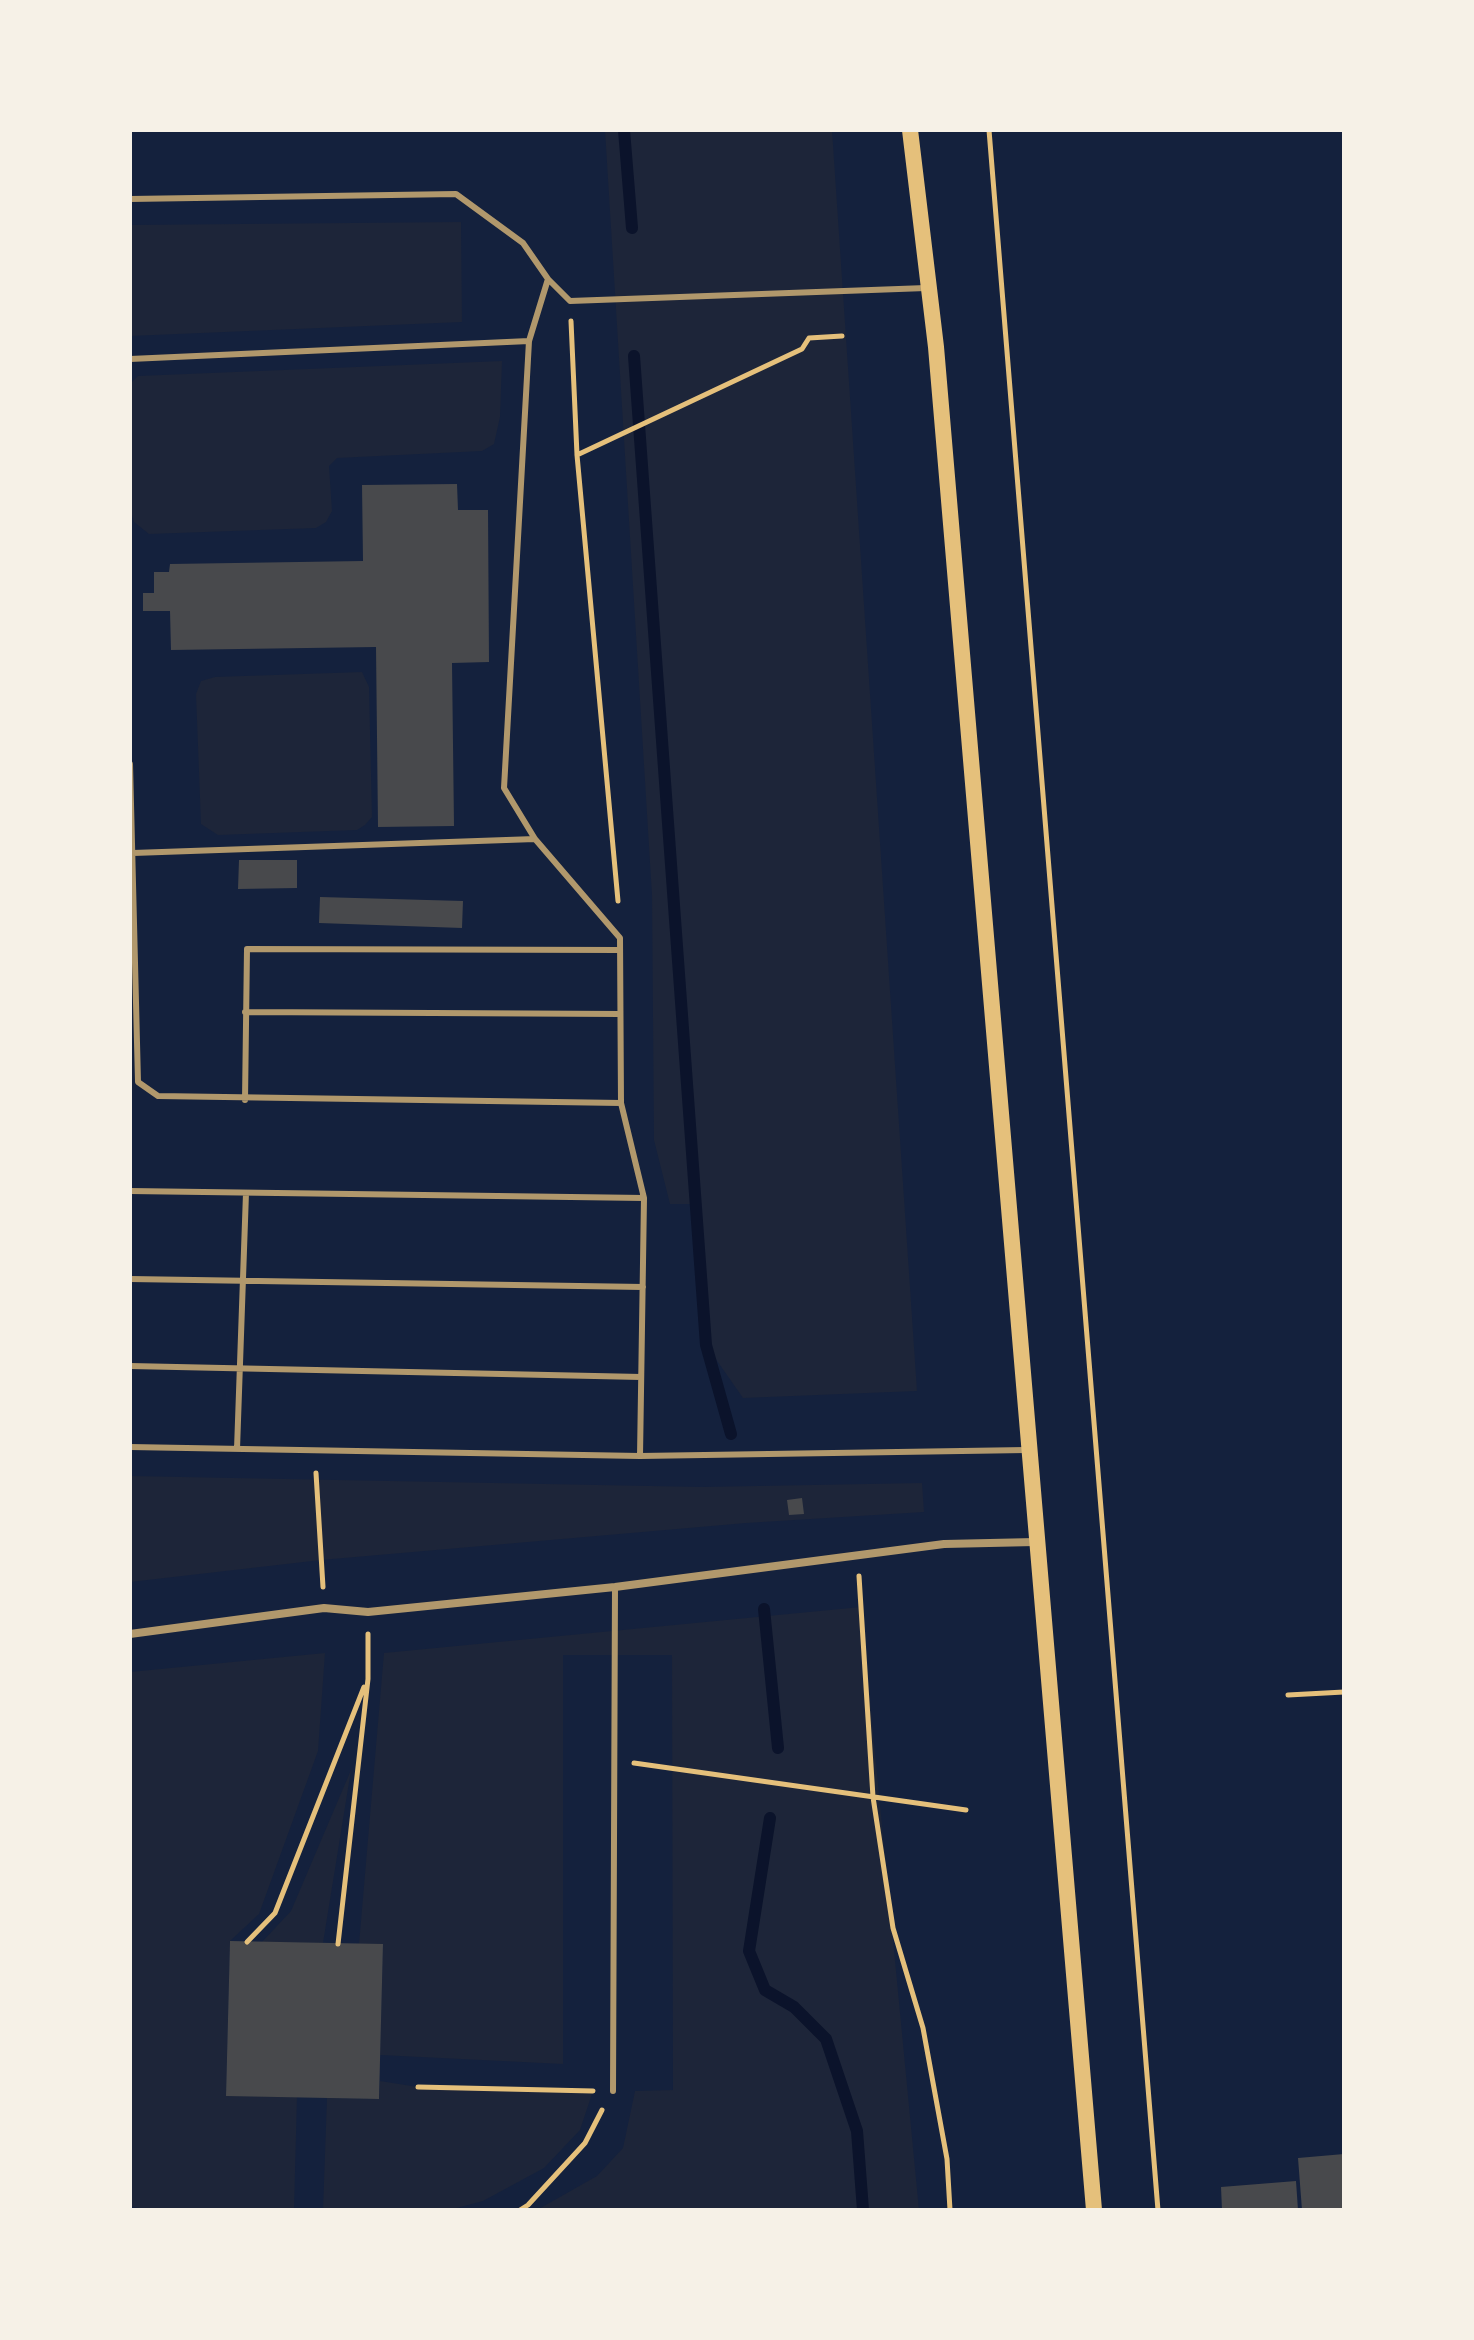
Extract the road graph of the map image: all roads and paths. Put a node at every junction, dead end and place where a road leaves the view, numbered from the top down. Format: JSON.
{"nodes":[{"id":1,"x":910,"y":130,"type":"edge"},
{"id":2,"x":989,"y":130,"type":"edge"},
{"id":3,"x":130,"y":199,"type":"edge"},
{"id":4,"x":548,"y":279,"type":"junction"},
{"id":5,"x":930,"y":288,"type":"junction"},
{"id":6,"x":570,"y":301,"type":"junction"},
{"id":7,"x":842,"y":336,"type":"dead end"},
{"id":8,"x":529,"y":341,"type":"junction"},
{"id":9,"x":130,"y":359,"type":"edge"},
{"id":10,"x":577,"y":455,"type":"junction"},
{"id":11,"x":130,"y":764,"type":"edge"},
{"id":12,"x":535,"y":839,"type":"junction"},
{"id":13,"x":133,"y":853,"type":"junction"},
{"id":14,"x":620,"y":938,"type":"junction"},
{"id":15,"x":620,"y":950,"type":"junction"},
{"id":16,"x":245,"y":1012,"type":"junction"},
{"id":17,"x":620,"y":1014,"type":"junction"},
{"id":18,"x":133,"y":1019,"type":"edge"},
{"id":19,"x":245,"y":1100,"type":"junction"},
{"id":20,"x":621,"y":1103,"type":"junction"},
{"id":21,"x":130,"y":1191,"type":"edge"},
{"id":22,"x":246,"y":1193,"type":"junction"},
{"id":23,"x":644,"y":1198,"type":"junction"},
{"id":24,"x":130,"y":1279,"type":"edge"},
{"id":25,"x":243,"y":1279,"type":"junction"},
{"id":26,"x":643,"y":1287,"type":"junction"},
{"id":27,"x":240,"y":1365,"type":"junction"},
{"id":28,"x":130,"y":1366,"type":"edge"},
{"id":29,"x":641,"y":1377,"type":"junction"},
{"id":30,"x":130,"y":1447,"type":"edge"},
{"id":31,"x":237,"y":1449,"type":"junction"},
{"id":32,"x":315,"y":1450,"type":"junction"},
{"id":33,"x":1027,"y":1450,"type":"junction"},
{"id":34,"x":640,"y":1456,"type":"junction"},
{"id":35,"x":1035,"y":1542,"type":"junction"},
{"id":36,"x":857,"y":1555,"type":"junction"},
{"id":37,"x":615,"y":1587,"type":"junction"},
{"id":38,"x":324,"y":1608,"type":"junction"},
{"id":39,"x":368,"y":1612,"type":"junction"},
{"id":40,"x":130,"y":1634,"type":"edge"},
{"id":41,"x":368,"y":1679,"type":"junction"},
{"id":42,"x":1344,"y":1692,"type":"edge"},
{"id":43,"x":1288,"y":1695,"type":"dead end"},
{"id":44,"x":615,"y":1761,"type":"junction"},
{"id":45,"x":873,"y":1797,"type":"junction"},
{"id":46,"x":966,"y":1810,"type":"dead end"},
{"id":47,"x":247,"y":1942,"type":"dead end"},
{"id":48,"x":338,"y":1944,"type":"dead end"},
{"id":49,"x":418,"y":2087,"type":"dead end"},
{"id":50,"x":613,"y":2091,"type":"junction"},
{"id":51,"x":520,"y":2210,"type":"edge"},
{"id":52,"x":950,"y":2210,"type":"edge"},
{"id":53,"x":1094,"y":2210,"type":"edge"},
{"id":54,"x":1158,"y":2210,"type":"edge"}],
"edges":[{"from":1,"to":5,"type":"main road"},
{"from":2,"to":54,"type":"path"},
{"from":3,"to":4,"type":"lane"},
{"from":4,"to":6,"type":"lane"},
{"from":4,"to":8,"type":"lane"},
{"from":5,"to":6,"type":"lane"},
{"from":5,"to":33,"type":"main road"},
{"from":6,"to":10,"type":"path"},
{"from":7,"to":10,"type":"path"},
{"from":8,"to":9,"type":"lane"},
{"from":8,"to":12,"type":"lane"},
{"from":10,"to":14,"type":"path"},
{"from":11,"to":13,"type":"lane"},
{"from":12,"to":13,"type":"lane"},
{"from":12,"to":14,"type":"lane"},
{"from":13,"to":18,"type":"lane"},
{"from":14,"to":15,"type":"lane"},
{"from":15,"to":16,"type":"lane"},
{"from":15,"to":17,"type":"lane"},
{"from":16,"to":17,"type":"lane"},
{"from":16,"to":19,"type":"lane"},
{"from":17,"to":20,"type":"lane"},
{"from":18,"to":19,"type":"lane"},
{"from":19,"to":20,"type":"lane"},
{"from":20,"to":23,"type":"lane"},
{"from":21,"to":22,"type":"lane"},
{"from":22,"to":23,"type":"lane"},
{"from":22,"to":25,"type":"lane"},
{"from":23,"to":26,"type":"lane"},
{"from":24,"to":25,"type":"lane"},
{"from":25,"to":26,"type":"lane"},
{"from":25,"to":27,"type":"lane"},
{"from":26,"to":29,"type":"lane"},
{"from":27,"to":28,"type":"lane"},
{"from":27,"to":29,"type":"lane"},
{"from":27,"to":31,"type":"lane"},
{"from":29,"to":34,"type":"lane"},
{"from":30,"to":31,"type":"lane"},
{"from":31,"to":32,"type":"lane"},
{"from":32,"to":34,"type":"lane"},
{"from":32,"to":38,"type":"path"},
{"from":33,"to":34,"type":"lane"},
{"from":33,"to":35,"type":"main road"},
{"from":35,"to":36,"type":"street"},
{"from":35,"to":53,"type":"main road"},
{"from":36,"to":37,"type":"street"},
{"from":36,"to":45,"type":"path"},
{"from":37,"to":39,"type":"street"},
{"from":37,"to":44,"type":"lane"},
{"from":38,"to":39,"type":"street"},
{"from":38,"to":40,"type":"street"},
{"from":39,"to":41,"type":"path"},
{"from":41,"to":47,"type":"path"},
{"from":41,"to":48,"type":"path"},
{"from":42,"to":43,"type":"path"},
{"from":44,"to":45,"type":"path"},
{"from":44,"to":50,"type":"lane"},
{"from":45,"to":46,"type":"path"},
{"from":45,"to":52,"type":"path"},
{"from":49,"to":50,"type":"path"},
{"from":50,"to":51,"type":"path"}]}
